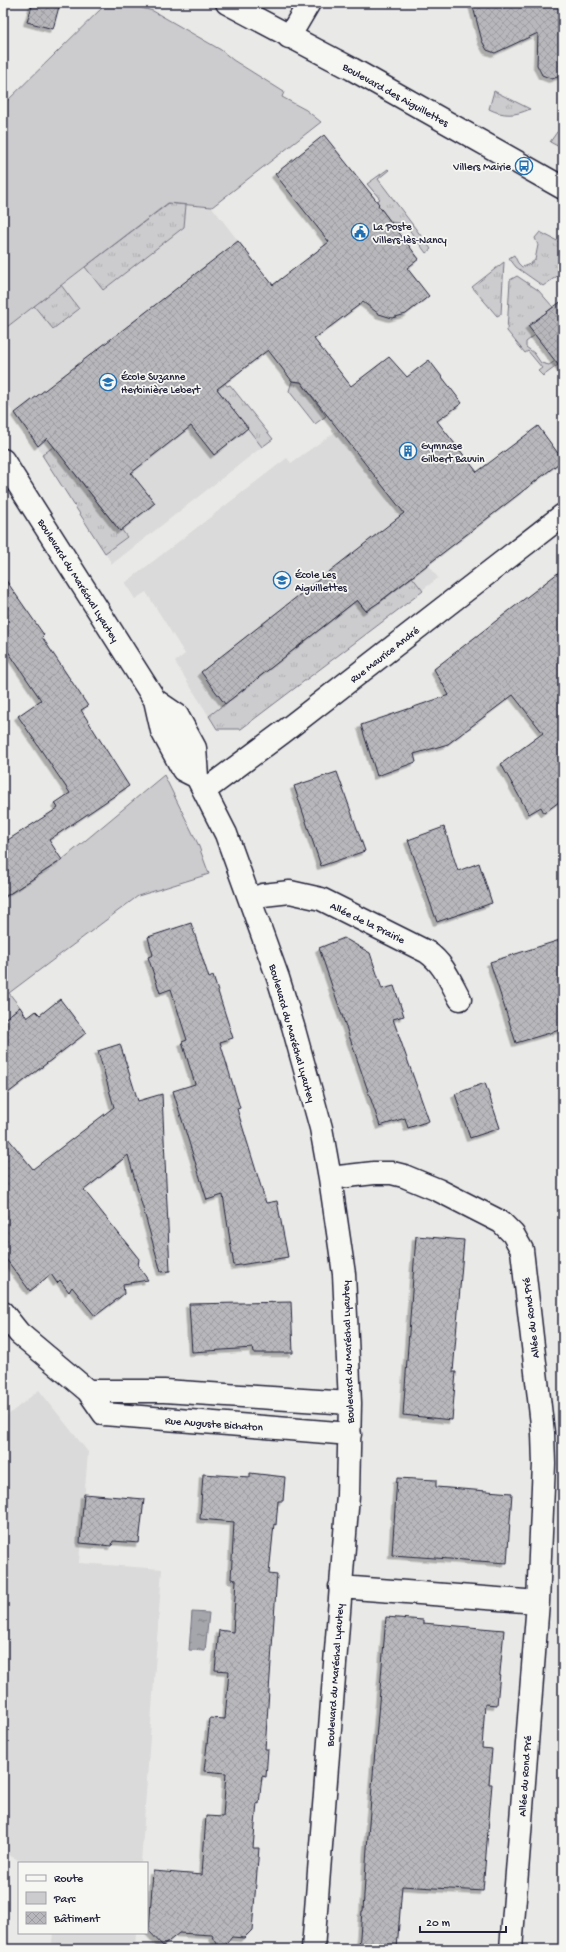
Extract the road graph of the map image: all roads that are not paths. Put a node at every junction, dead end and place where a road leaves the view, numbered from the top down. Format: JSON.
{"nodes":[{"id":1,"x":227,"y":3,"type":"edge"},
{"id":2,"x":309,"y":3,"type":"edge"},
{"id":3,"x":290,"y":37,"type":"junction"},
{"id":4,"x":563,"y":188,"type":"edge"},
{"id":5,"x":3,"y":460,"type":"edge"},
{"id":6,"x":563,"y":515,"type":"edge"},
{"id":7,"x":201,"y":784,"type":"junction"},
{"id":8,"x":251,"y":900,"type":"junction"},
{"id":9,"x":460,"y":999,"type":"dead end"},
{"id":10,"x":330,"y":1178,"type":"junction"},
{"id":11,"x":3,"y":1313,"type":"edge"},
{"id":12,"x":88,"y":1391,"type":"junction"},
{"id":13,"x":350,"y":1403,"type":"junction"},
{"id":14,"x":350,"y":1434,"type":"junction"},
{"id":15,"x":340,"y":1587,"type":"junction"},
{"id":16,"x":538,"y":1602,"type":"junction"},
{"id":17,"x":313,"y":1949,"type":"edge"},
{"id":18,"x":511,"y":1949,"type":"edge"}],
"edges":[{"from":1,"to":3,"type":"street","name":"Boulevard des Aiguillettes"},
{"from":2,"to":3,"type":"street"},
{"from":3,"to":4,"type":"street","name":"Boulevard des Aiguillettes"},
{"from":5,"to":7,"type":"street","name":"Boulevard du Maréchal Lyautey"},
{"from":6,"to":7,"type":"street","name":"Rue Maurice André"},
{"from":7,"to":8,"type":"street","name":"Boulevard du Maréchal Lyautey"},
{"from":8,"to":9,"type":"street","name":"Allée de la Prairie"},
{"from":8,"to":10,"type":"street","name":"Boulevard du Maréchal Lyautey"},
{"from":10,"to":13,"type":"street","name":"Boulevard du Maréchal Lyautey"},
{"from":10,"to":16,"type":"street","name":"Allée du Rond Pré"},
{"from":11,"to":12,"type":"street","name":"Rue Auguste Bichaton"},
{"from":12,"to":13,"type":"street"},
{"from":12,"to":14,"type":"street","name":"Rue Auguste Bichaton"},
{"from":13,"to":14,"type":"street","name":"Boulevard du Maréchal Lyautey"},
{"from":14,"to":15,"type":"street","name":"Boulevard du Maréchal Lyautey"},
{"from":15,"to":16,"type":"street"},
{"from":15,"to":17,"type":"street","name":"Boulevard du Maréchal Lyautey"},
{"from":16,"to":18,"type":"street","name":"Allée du Rond Pré"}]}
